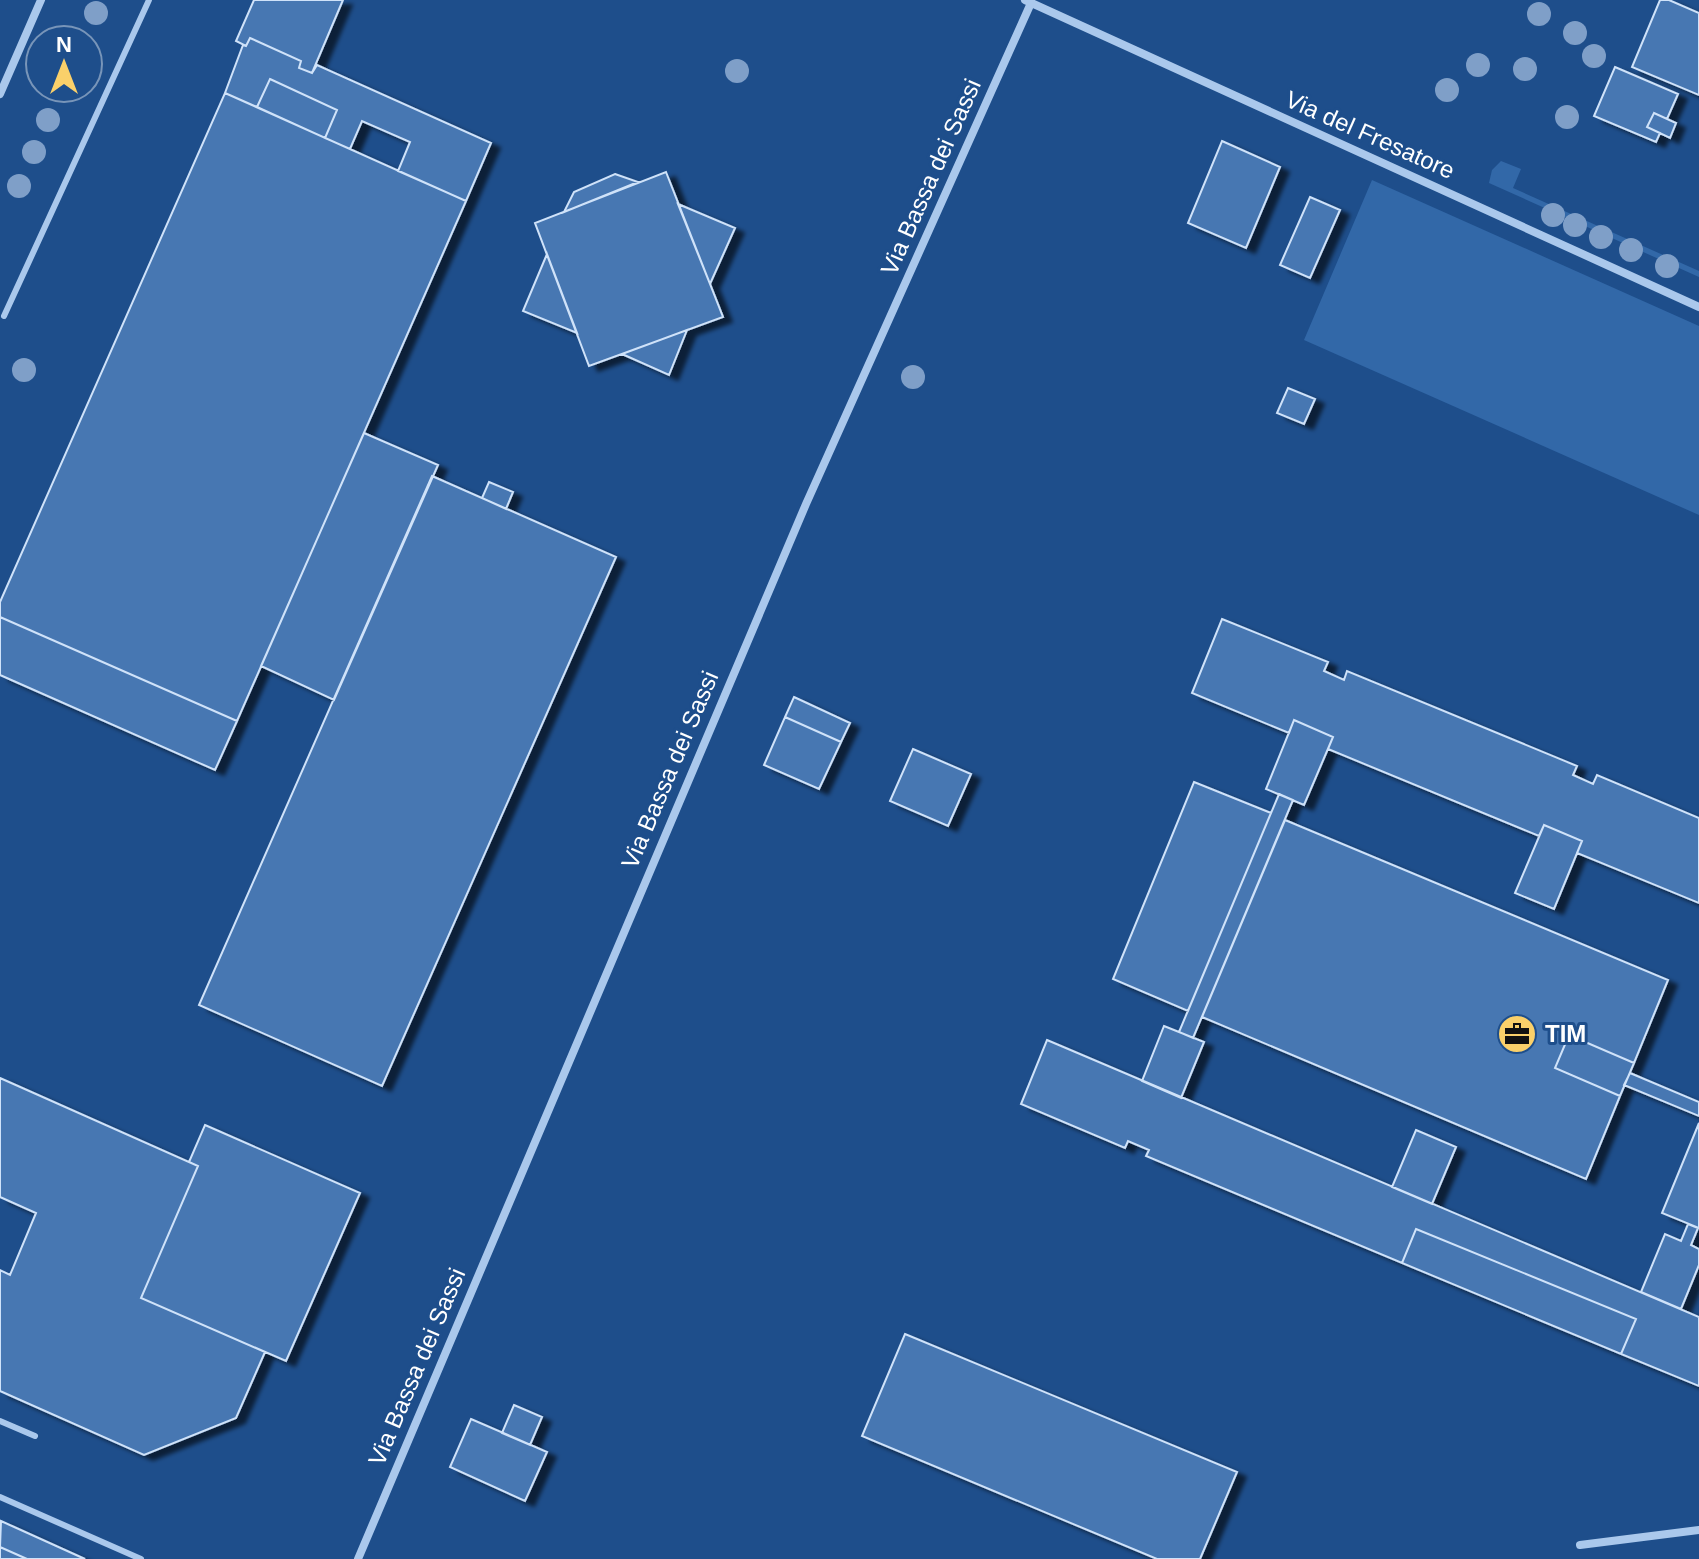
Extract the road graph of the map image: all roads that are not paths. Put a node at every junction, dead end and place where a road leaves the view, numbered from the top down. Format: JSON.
{"nodes":[{"id":1,"x":41,"y":0,"type":"edge"},
{"id":2,"x":149,"y":0,"type":"edge"},
{"id":3,"x":1028,"y":1,"type":"edge"},
{"id":4,"x":0,"y":94,"type":"edge"},
{"id":5,"x":1699,"y":307,"type":"edge"},
{"id":6,"x":4,"y":316,"type":"dead end"},
{"id":7,"x":0,"y":1421,"type":"edge"},
{"id":8,"x":35,"y":1436,"type":"dead end"},
{"id":9,"x":0,"y":1497,"type":"edge"},
{"id":10,"x":1699,"y":1530,"type":"edge"},
{"id":11,"x":1580,"y":1545,"type":"dead end"},
{"id":12,"x":141,"y":1559,"type":"edge"},
{"id":13,"x":358,"y":1559,"type":"edge"}],
"edges":[{"from":1,"to":4,"type":"street"},
{"from":2,"to":6,"type":"lane"},
{"from":3,"to":5,"type":"street","name":"Via del Fresatore"},
{"from":3,"to":13,"type":"street","name":"Via Bassa dei Sassi"},
{"from":7,"to":8,"type":"lane"},
{"from":9,"to":12,"type":"lane"},
{"from":10,"to":11,"type":"street"}]}
